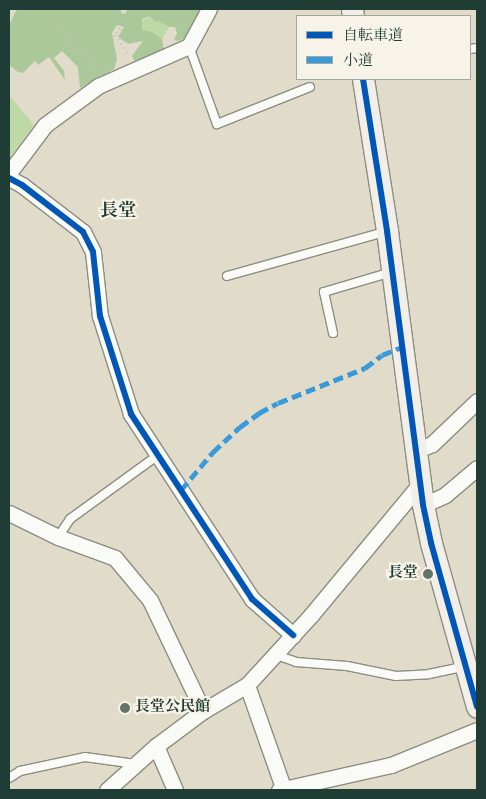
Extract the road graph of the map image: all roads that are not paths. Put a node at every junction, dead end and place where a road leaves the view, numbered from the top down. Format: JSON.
{"nodes":[{"id":1,"x":209,"y":9,"type":"edge"},
{"id":2,"x":189,"y":46,"type":"junction"},
{"id":3,"x":363,"y":80,"type":"edge"},
{"id":4,"x":310,"y":86,"type":"dead end"},
{"id":5,"x":9,"y":173,"type":"edge"},
{"id":6,"x":9,"y":178,"type":"edge"},
{"id":7,"x":387,"y":231,"type":"junction"},
{"id":8,"x":392,"y":272,"type":"junction"},
{"id":9,"x":226,"y":276,"type":"dead end"},
{"id":10,"x":334,"y":333,"type":"dead end"},
{"id":11,"x":477,"y":401,"type":"edge"},
{"id":12,"x":414,"y":451,"type":"junction"},
{"id":13,"x":158,"y":455,"type":"junction"},
{"id":14,"x":477,"y":468,"type":"edge"},
{"id":15,"x":421,"y":495,"type":"junction"},
{"id":16,"x":9,"y":513,"type":"edge"},
{"id":17,"x":58,"y":537,"type":"junction"},
{"id":18,"x":293,"y":635,"type":"junction"},
{"id":19,"x":276,"y":655,"type":"junction"},
{"id":20,"x":471,"y":665,"type":"edge"},
{"id":21,"x":246,"y":686,"type":"junction"},
{"id":22,"x":477,"y":707,"type":"edge"},
{"id":23,"x":203,"y":711,"type":"junction"},
{"id":24,"x":477,"y":730,"type":"edge"},
{"id":25,"x":156,"y":746,"type":"junction"},
{"id":26,"x":136,"y":764,"type":"junction"},
{"id":27,"x":9,"y":778,"type":"edge"},
{"id":28,"x":107,"y":790,"type":"edge"},
{"id":29,"x":175,"y":790,"type":"edge"},
{"id":30,"x":282,"y":790,"type":"edge"}],
"edges":[{"from":1,"to":2,"type":"street"},
{"from":2,"to":4,"type":"lane"},
{"from":2,"to":5,"type":"street"},
{"from":3,"to":7,"type":"street"},
{"from":6,"to":13,"type":"street"},
{"from":7,"to":8,"type":"street"},
{"from":7,"to":9,"type":"lane"},
{"from":8,"to":10,"type":"lane"},
{"from":8,"to":12,"type":"street"},
{"from":11,"to":12,"type":"street"},
{"from":12,"to":15,"type":"street"},
{"from":13,"to":17,"type":"lane"},
{"from":13,"to":18,"type":"street"},
{"from":14,"to":15,"type":"street"},
{"from":15,"to":18,"type":"street"},
{"from":15,"to":20,"type":"street"},
{"from":16,"to":17,"type":"street"},
{"from":17,"to":23,"type":"street"},
{"from":18,"to":19,"type":"street"},
{"from":19,"to":20,"type":"lane"},
{"from":19,"to":21,"type":"street"},
{"from":20,"to":22,"type":"street"},
{"from":21,"to":23,"type":"street"},
{"from":21,"to":30,"type":"street"},
{"from":23,"to":25,"type":"street"},
{"from":24,"to":30,"type":"street"},
{"from":25,"to":26,"type":"street"},
{"from":25,"to":29,"type":"street"},
{"from":26,"to":27,"type":"lane"},
{"from":26,"to":28,"type":"street"}]}
